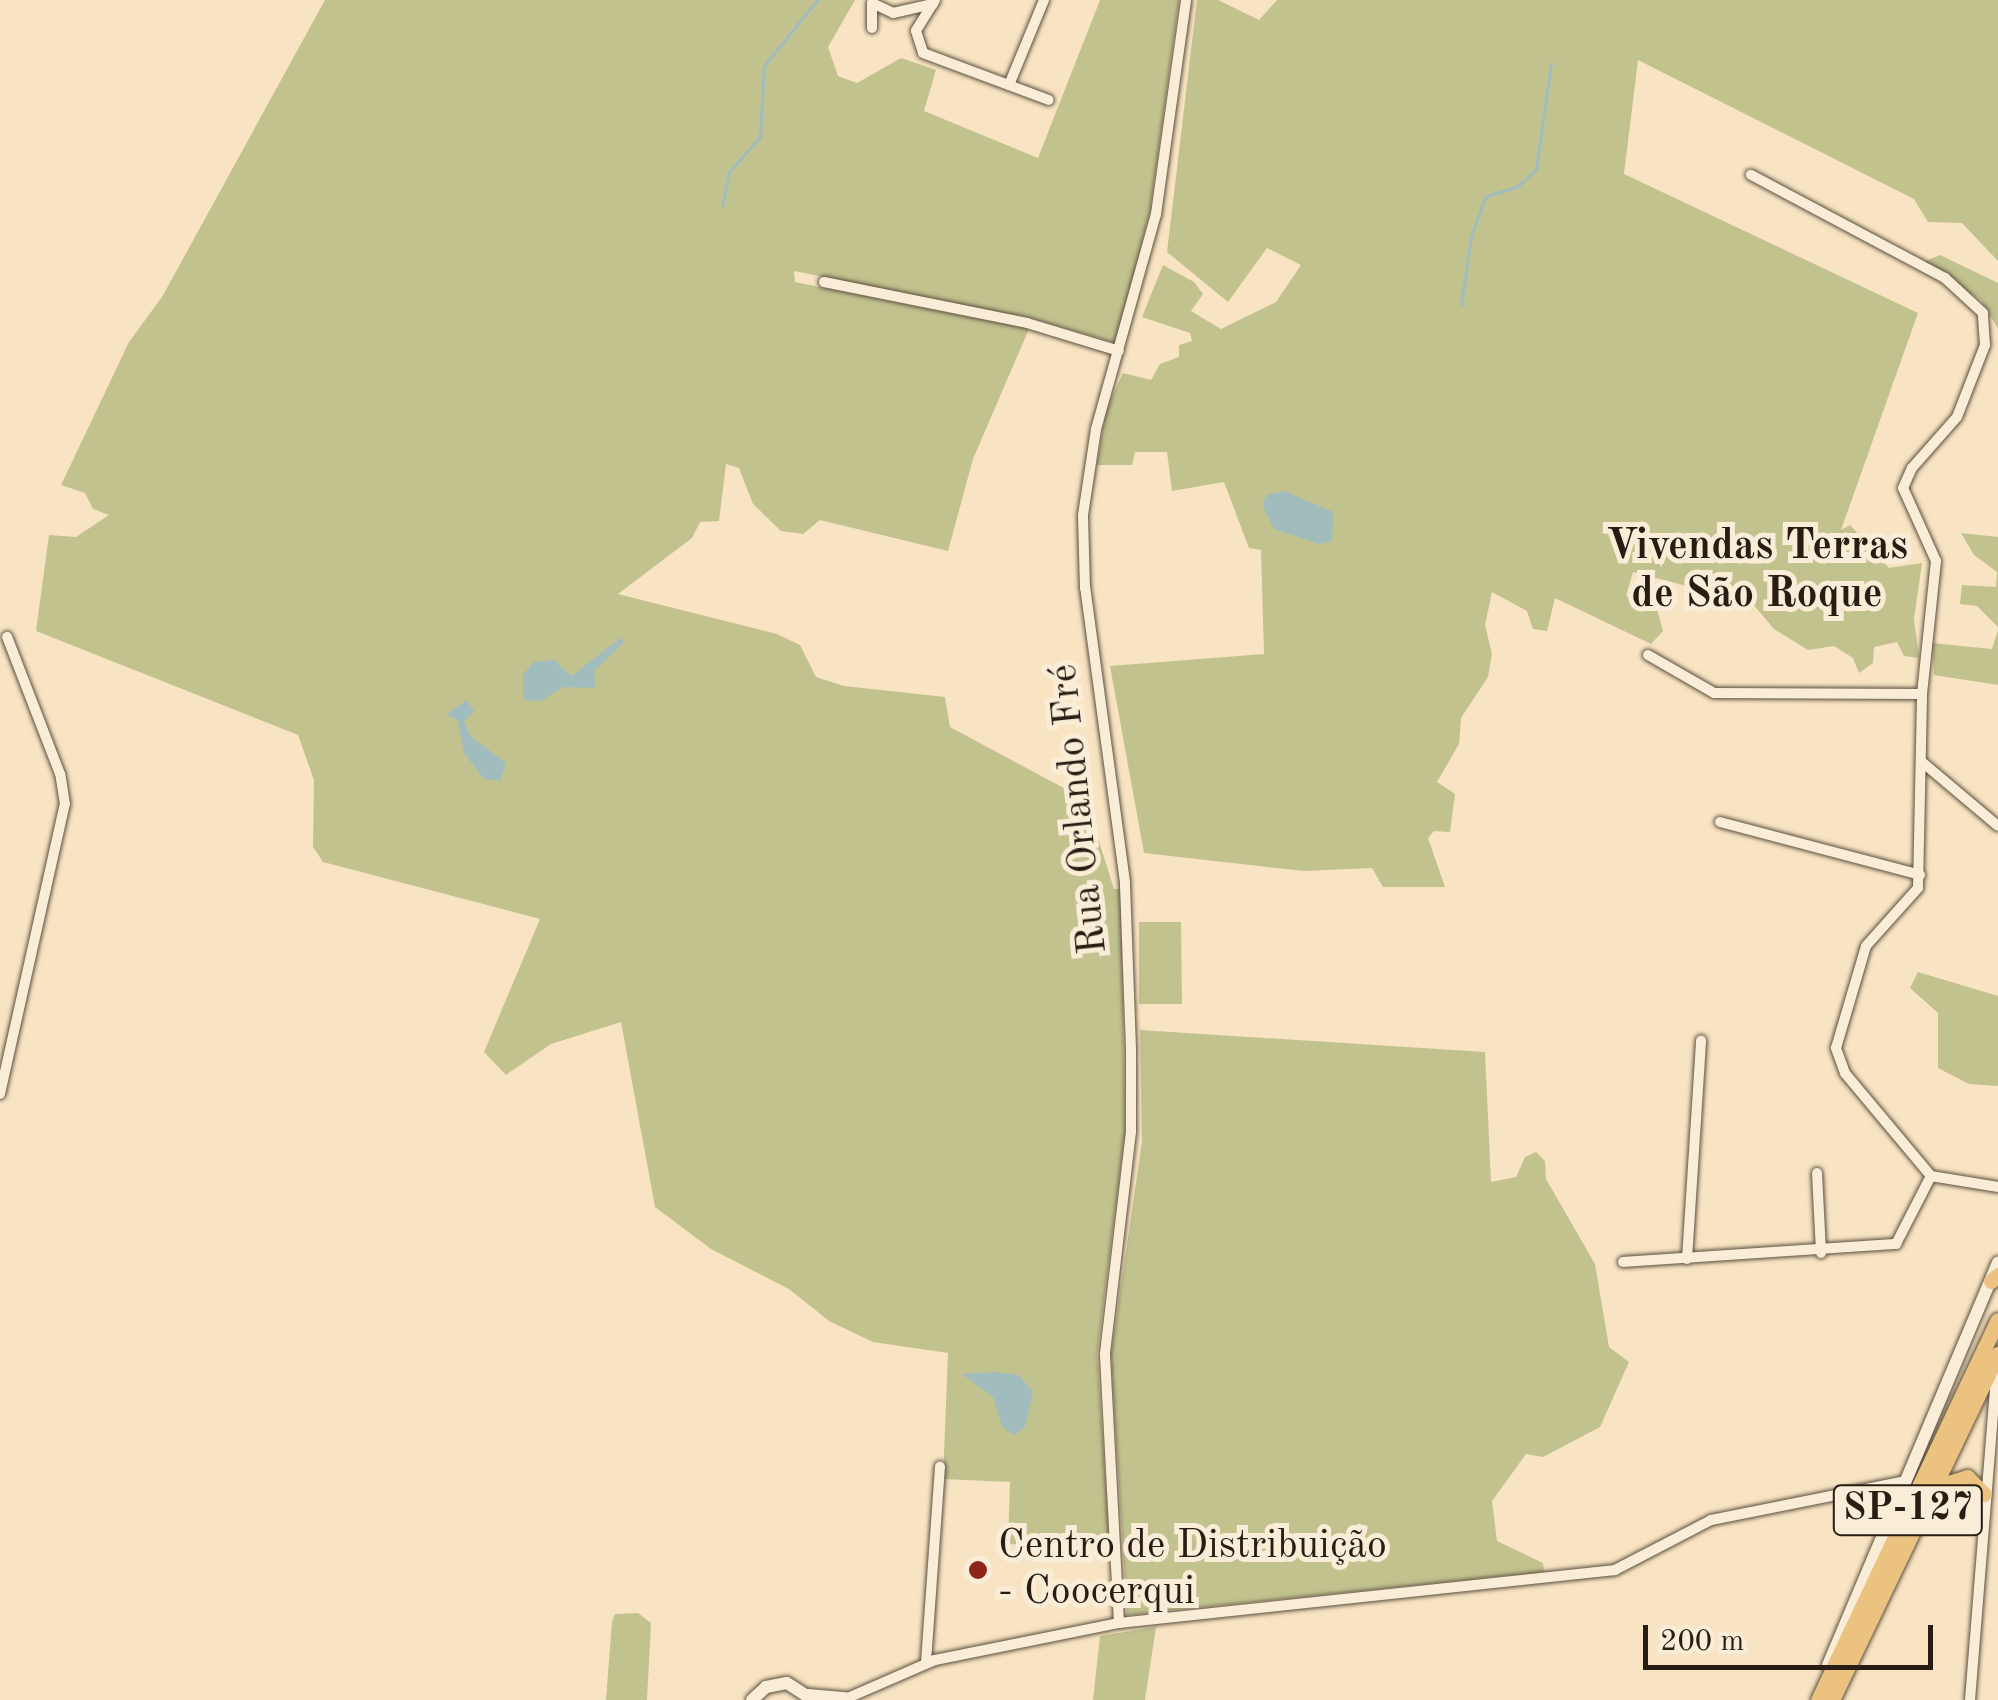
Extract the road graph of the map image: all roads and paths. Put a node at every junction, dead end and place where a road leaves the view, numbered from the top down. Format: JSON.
{"nodes":[{"id":1,"x":1044,"y":0,"type":"edge"},
{"id":2,"x":1186,"y":0,"type":"edge"},
{"id":3,"x":934,"y":2,"type":"edge"},
{"id":4,"x":872,"y":28,"type":"dead end"},
{"id":5,"x":1009,"y":85,"type":"junction"},
{"id":6,"x":1049,"y":100,"type":"dead end"},
{"id":7,"x":1751,"y":176,"type":"dead end"},
{"id":8,"x":824,"y":282,"type":"dead end"},
{"id":9,"x":1998,"y":339,"type":"edge"},
{"id":10,"x":1985,"y":345,"type":"junction"},
{"id":11,"x":1119,"y":351,"type":"junction"},
{"id":12,"x":7,"y":637,"type":"dead end"},
{"id":13,"x":1648,"y":654,"type":"dead end"},
{"id":14,"x":1922,"y":694,"type":"junction"},
{"id":15,"x":1922,"y":762,"type":"junction"},
{"id":16,"x":1720,"y":822,"type":"dead end"},
{"id":17,"x":1998,"y":826,"type":"edge"},
{"id":18,"x":1920,"y":875,"type":"junction"},
{"id":19,"x":1701,"y":1040,"type":"dead end"},
{"id":20,"x":0,"y":1094,"type":"edge"},
{"id":21,"x":1817,"y":1173,"type":"dead end"},
{"id":22,"x":1931,"y":1176,"type":"junction"},
{"id":23,"x":1998,"y":1187,"type":"edge"},
{"id":24,"x":1821,"y":1252,"type":"junction"},
{"id":25,"x":1688,"y":1259,"type":"junction"},
{"id":26,"x":1623,"y":1262,"type":"dead end"},
{"id":27,"x":1998,"y":1262,"type":"edge"},
{"id":28,"x":1995,"y":1278,"type":"edge"},
{"id":29,"x":1998,"y":1320,"type":"edge"},
{"id":30,"x":1998,"y":1357,"type":"edge"},
{"id":31,"x":940,"y":1468,"type":"dead end"},
{"id":32,"x":1906,"y":1481,"type":"junction"},
{"id":33,"x":1932,"y":1488,"type":"junction"},
{"id":34,"x":1984,"y":1494,"type":"junction"},
{"id":35,"x":1119,"y":1622,"type":"junction"},
{"id":36,"x":926,"y":1662,"type":"junction"},
{"id":37,"x":810,"y":1697,"type":"edge"},
{"id":38,"x":845,"y":1699,"type":"edge"},
{"id":39,"x":752,"y":1700,"type":"edge"},
{"id":40,"x":1817,"y":1700,"type":"edge"},
{"id":41,"x":1832,"y":1700,"type":"edge"},
{"id":42,"x":1970,"y":1700,"type":"edge"}],
"edges":[{"from":1,"to":5,"type":"street"},
{"from":2,"to":11,"type":"street","name":"Rua Orlando Fré"},
{"from":3,"to":4,"type":"street"},
{"from":3,"to":5,"type":"street"},
{"from":5,"to":6,"type":"street"},
{"from":7,"to":10,"type":"street"},
{"from":8,"to":11,"type":"street"},
{"from":9,"to":10,"type":"street"},
{"from":10,"to":14,"type":"street"},
{"from":11,"to":35,"type":"street","name":"Rua Orlando Fré"},
{"from":12,"to":20,"type":"street"},
{"from":13,"to":14,"type":"street"},
{"from":14,"to":15,"type":"street"},
{"from":15,"to":17,"type":"street"},
{"from":15,"to":18,"type":"street"},
{"from":16,"to":18,"type":"street"},
{"from":18,"to":22,"type":"street"},
{"from":19,"to":25,"type":"street"},
{"from":21,"to":24,"type":"street"},
{"from":22,"to":23,"type":"street"},
{"from":22,"to":24,"type":"street"},
{"from":24,"to":25,"type":"street"},
{"from":25,"to":26,"type":"street"},
{"from":27,"to":28,"type":"street"},
{"from":28,"to":32,"type":"street"},
{"from":29,"to":40,"type":"highway","number":"SP-127"},
{"from":30,"to":33,"type":"highway","number":"SP-127"},
{"from":30,"to":34,"type":"street"},
{"from":31,"to":36,"type":"street"},
{"from":32,"to":35,"type":"street"},
{"from":32,"to":40,"type":"street"},
{"from":33,"to":34,"type":"highway"},
{"from":33,"to":41,"type":"highway","number":"SP-127"},
{"from":34,"to":42,"type":"street"},
{"from":35,"to":36,"type":"street"},
{"from":36,"to":38,"type":"street"},
{"from":37,"to":38,"type":"street"},
{"from":37,"to":39,"type":"street"}]}
